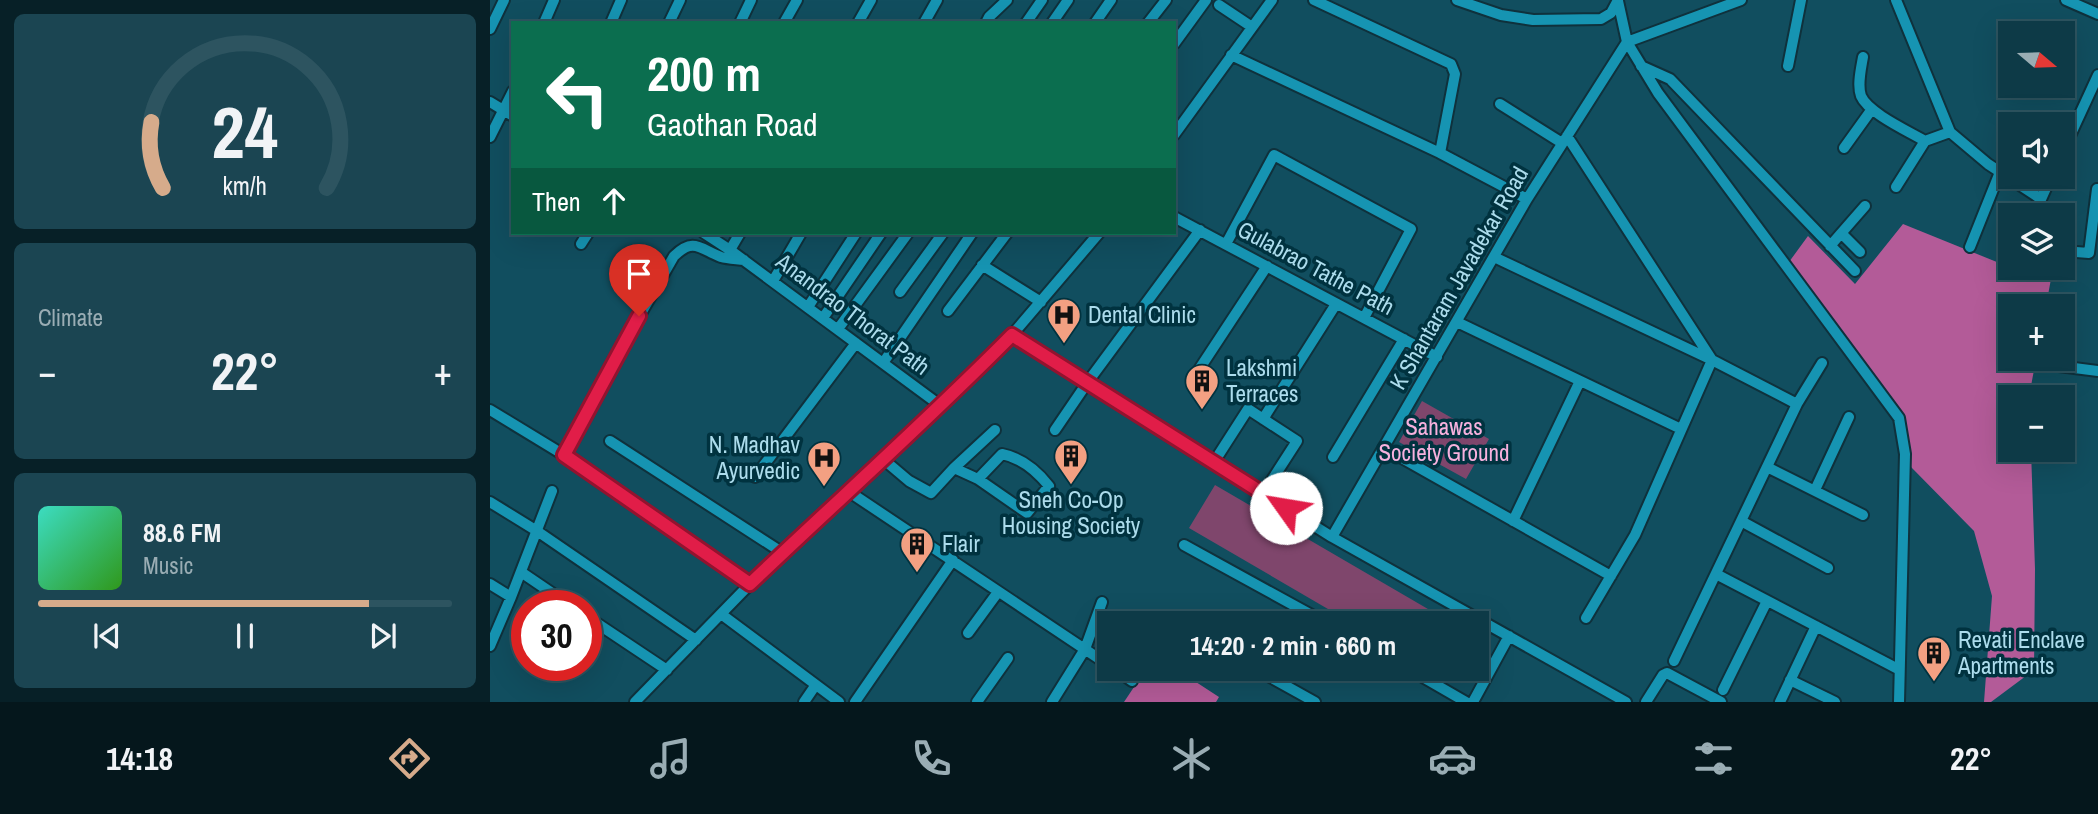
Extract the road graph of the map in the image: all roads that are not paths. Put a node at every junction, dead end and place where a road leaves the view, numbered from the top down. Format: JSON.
{"nodes":[{"id":1,"x":504,"y":0,"type":"edge"},
{"id":2,"x":554,"y":0,"type":"edge"},
{"id":3,"x":621,"y":0,"type":"edge"},
{"id":4,"x":680,"y":0,"type":"edge"},
{"id":5,"x":751,"y":0,"type":"edge"},
{"id":6,"x":797,"y":0,"type":"edge"},
{"id":7,"x":871,"y":0,"type":"edge"},
{"id":8,"x":937,"y":0,"type":"edge"},
{"id":9,"x":1007,"y":0,"type":"edge"},
{"id":10,"x":1042,"y":0,"type":"edge"},
{"id":11,"x":1068,"y":0,"type":"edge"},
{"id":12,"x":1111,"y":0,"type":"edge"},
{"id":13,"x":1166,"y":0,"type":"edge"},
{"id":14,"x":1206,"y":0,"type":"edge"},
{"id":15,"x":1272,"y":0,"type":"edge"},
{"id":16,"x":1314,"y":0,"type":"edge"},
{"id":17,"x":1457,"y":0,"type":"edge"},
{"id":18,"x":1618,"y":0,"type":"edge"},
{"id":19,"x":1741,"y":0,"type":"edge"},
{"id":20,"x":1801,"y":0,"type":"edge"},
{"id":21,"x":1896,"y":0,"type":"edge"},
{"id":22,"x":2066,"y":0,"type":"edge"},
{"id":23,"x":1219,"y":5,"type":"dead end"},
{"id":24,"x":2098,"y":14,"type":"edge"},
{"id":25,"x":545,"y":21,"type":"edge"},
{"id":26,"x":612,"y":21,"type":"edge"},
{"id":27,"x":671,"y":21,"type":"edge"},
{"id":28,"x":741,"y":21,"type":"edge"},
{"id":29,"x":785,"y":21,"type":"edge"},
{"id":30,"x":860,"y":21,"type":"edge"},
{"id":31,"x":925,"y":21,"type":"edge"},
{"id":32,"x":987,"y":21,"type":"edge"},
{"id":33,"x":1027,"y":21,"type":"edge"},
{"id":34,"x":1053,"y":21,"type":"edge"},
{"id":35,"x":1096,"y":21,"type":"edge"},
{"id":36,"x":1150,"y":21,"type":"edge"},
{"id":37,"x":1252,"y":27,"type":"junction"},
{"id":38,"x":490,"y":29,"type":"edge"},
{"id":39,"x":1176,"y":41,"type":"edge"},
{"id":40,"x":1626,"y":42,"type":"junction"},
{"id":41,"x":1231,"y":55,"type":"junction"},
{"id":42,"x":1863,"y":57,"type":"dead end"},
{"id":43,"x":1641,"y":66,"type":"junction"},
{"id":44,"x":1788,"y":66,"type":"dead end"},
{"id":45,"x":2098,"y":75,"type":"edge"},
{"id":46,"x":490,"y":102,"type":"edge"},
{"id":47,"x":1500,"y":104,"type":"dead end"},
{"id":48,"x":1872,"y":109,"type":"junction"},
{"id":49,"x":508,"y":114,"type":"edge"},
{"id":50,"x":2075,"y":125,"type":"edge"},
{"id":51,"x":1176,"y":132,"type":"edge"},
{"id":52,"x":1950,"y":132,"type":"junction"},
{"id":53,"x":490,"y":137,"type":"edge"},
{"id":54,"x":1565,"y":140,"type":"junction"},
{"id":55,"x":1925,"y":141,"type":"junction"},
{"id":56,"x":1844,"y":148,"type":"dead end"},
{"id":57,"x":1440,"y":153,"type":"junction"},
{"id":58,"x":1998,"y":170,"type":"edge"},
{"id":59,"x":1998,"y":177,"type":"edge"},
{"id":60,"x":1896,"y":187,"type":"dead end"},
{"id":61,"x":2026,"y":189,"type":"edge"},
{"id":62,"x":2046,"y":189,"type":"edge"},
{"id":63,"x":2097,"y":189,"type":"edge"},
{"id":64,"x":1527,"y":199,"type":"junction"},
{"id":65,"x":2041,"y":199,"type":"junction"},
{"id":66,"x":2039,"y":203,"type":"edge"},
{"id":67,"x":1865,"y":206,"type":"dead end"},
{"id":68,"x":1176,"y":218,"type":"edge"},
{"id":69,"x":1200,"y":230,"type":"junction"},
{"id":70,"x":1842,"y":234,"type":"junction"},
{"id":71,"x":587,"y":235,"type":"edge"},
{"id":72,"x":707,"y":235,"type":"edge"},
{"id":73,"x":739,"y":235,"type":"edge"},
{"id":74,"x":800,"y":235,"type":"edge"},
{"id":75,"x":855,"y":235,"type":"edge"},
{"id":76,"x":880,"y":235,"type":"edge"},
{"id":77,"x":907,"y":235,"type":"edge"},
{"id":78,"x":942,"y":235,"type":"edge"},
{"id":79,"x":971,"y":235,"type":"edge"},
{"id":80,"x":1005,"y":235,"type":"edge"},
{"id":81,"x":1098,"y":235,"type":"edge"},
{"id":82,"x":581,"y":244,"type":"dead end"},
{"id":83,"x":1226,"y":244,"type":"junction"},
{"id":84,"x":1830,"y":246,"type":"junction"},
{"id":85,"x":1970,"y":247,"type":"dead end"},
{"id":86,"x":730,"y":250,"type":"junction"},
{"id":87,"x":1860,"y":251,"type":"dead end"},
{"id":88,"x":2075,"y":252,"type":"edge"},
{"id":89,"x":1494,"y":257,"type":"junction"},
{"id":90,"x":744,"y":260,"type":"junction"},
{"id":91,"x":982,"y":265,"type":"junction"},
{"id":92,"x":1267,"y":266,"type":"junction"},
{"id":93,"x":1855,"y":271,"type":"dead end"},
{"id":94,"x":773,"y":281,"type":"junction"},
{"id":95,"x":900,"y":292,"type":"dead end"},
{"id":96,"x":1041,"y":302,"type":"junction"},
{"id":97,"x":1336,"y":304,"type":"junction"},
{"id":98,"x":808,"y":307,"type":"junction"},
{"id":99,"x":948,"y":311,"type":"dead end"},
{"id":100,"x":822,"y":318,"type":"junction"},
{"id":101,"x":1364,"y":318,"type":"junction"},
{"id":102,"x":1457,"y":322,"type":"junction"},
{"id":103,"x":838,"y":329,"type":"junction"},
{"id":104,"x":1012,"y":335,"type":"junction"},
{"id":105,"x":1404,"y":340,"type":"junction"},
{"id":106,"x":856,"y":343,"type":"junction"},
{"id":107,"x":1437,"y":357,"type":"junction"},
{"id":108,"x":1712,"y":360,"type":"junction"},
{"id":109,"x":883,"y":363,"type":"junction"},
{"id":110,"x":1822,"y":363,"type":"dead end"},
{"id":111,"x":1200,"y":368,"type":"dead end"},
{"id":112,"x":2075,"y":368,"type":"edge"},
{"id":113,"x":2098,"y":371,"type":"edge"},
{"id":114,"x":1580,"y":381,"type":"junction"},
{"id":115,"x":1087,"y":383,"type":"junction"},
{"id":116,"x":1797,"y":404,"type":"junction"},
{"id":117,"x":941,"y":406,"type":"junction"},
{"id":118,"x":490,"y":410,"type":"edge"},
{"id":119,"x":1849,"y":417,"type":"dead end"},
{"id":120,"x":1263,"y":419,"type":"junction"},
{"id":121,"x":1681,"y":429,"type":"junction"},
{"id":122,"x":995,"y":430,"type":"dead end"},
{"id":123,"x":1055,"y":430,"type":"dead end"},
{"id":124,"x":610,"y":441,"type":"dead end"},
{"id":125,"x":1384,"y":448,"type":"junction"},
{"id":126,"x":564,"y":455,"type":"junction"},
{"id":127,"x":1333,"y":457,"type":"dead end"},
{"id":128,"x":883,"y":459,"type":"junction"},
{"id":129,"x":1214,"y":462,"type":"junction"},
{"id":130,"x":1767,"y":467,"type":"junction"},
{"id":131,"x":954,"y":468,"type":"junction"},
{"id":132,"x":755,"y":477,"type":"dead end"},
{"id":133,"x":978,"y":479,"type":"junction"},
{"id":134,"x":1815,"y":490,"type":"junction"},
{"id":135,"x":552,"y":491,"type":"dead end"},
{"id":136,"x":848,"y":491,"type":"junction"},
{"id":137,"x":1263,"y":494,"type":"junction"},
{"id":138,"x":490,"y":502,"type":"edge"},
{"id":139,"x":1863,"y":515,"type":"dead end"},
{"id":140,"x":1513,"y":521,"type":"junction"},
{"id":141,"x":1741,"y":521,"type":"junction"},
{"id":142,"x":537,"y":531,"type":"junction"},
{"id":143,"x":1332,"y":537,"type":"junction"},
{"id":144,"x":1184,"y":545,"type":"dead end"},
{"id":145,"x":783,"y":553,"type":"junction"},
{"id":146,"x":953,"y":561,"type":"junction"},
{"id":147,"x":1828,"y":568,"type":"dead end"},
{"id":148,"x":521,"y":572,"type":"junction"},
{"id":149,"x":1716,"y":575,"type":"junction"},
{"id":150,"x":1611,"y":576,"type":"junction"},
{"id":151,"x":490,"y":584,"type":"edge"},
{"id":152,"x":750,"y":584,"type":"junction"},
{"id":153,"x":514,"y":590,"type":"edge"},
{"id":154,"x":547,"y":590,"type":"edge"},
{"id":155,"x":998,"y":592,"type":"junction"},
{"id":156,"x":511,"y":597,"type":"joint"},
{"id":157,"x":1767,"y":601,"type":"junction"},
{"id":158,"x":1102,"y":602,"type":"dead end"},
{"id":159,"x":1304,"y":611,"type":"edge"},
{"id":160,"x":721,"y":614,"type":"junction"},
{"id":161,"x":1586,"y":618,"type":"dead end"},
{"id":162,"x":1816,"y":626,"type":"junction"},
{"id":163,"x":602,"y":627,"type":"edge"},
{"id":164,"x":968,"y":634,"type":"dead end"},
{"id":165,"x":1508,"y":636,"type":"junction"},
{"id":166,"x":696,"y":640,"type":"junction"},
{"id":167,"x":490,"y":646,"type":"edge"},
{"id":168,"x":1085,"y":649,"type":"junction"},
{"id":169,"x":1097,"y":657,"type":"edge"},
{"id":170,"x":1009,"y":658,"type":"dead end"},
{"id":171,"x":1674,"y":661,"type":"dead end"},
{"id":172,"x":1898,"y":669,"type":"junction"},
{"id":173,"x":667,"y":670,"type":"junction"},
{"id":174,"x":1790,"y":680,"type":"junction"},
{"id":175,"x":1277,"y":681,"type":"edge"},
{"id":176,"x":1429,"y":681,"type":"edge"},
{"id":177,"x":815,"y":686,"type":"junction"},
{"id":178,"x":1723,"y":690,"type":"dead end"},
{"id":179,"x":635,"y":702,"type":"edge"},
{"id":180,"x":804,"y":702,"type":"edge"},
{"id":181,"x":839,"y":702,"type":"edge"},
{"id":182,"x":855,"y":702,"type":"edge"},
{"id":183,"x":977,"y":702,"type":"edge"},
{"id":184,"x":1052,"y":702,"type":"edge"},
{"id":185,"x":1315,"y":702,"type":"edge"},
{"id":186,"x":1466,"y":702,"type":"edge"},
{"id":187,"x":1473,"y":702,"type":"edge"},
{"id":188,"x":1626,"y":702,"type":"edge"},
{"id":189,"x":1646,"y":702,"type":"edge"},
{"id":190,"x":1721,"y":702,"type":"edge"},
{"id":191,"x":1780,"y":702,"type":"edge"},
{"id":192,"x":1835,"y":702,"type":"edge"},
{"id":193,"x":1899,"y":702,"type":"edge"}],
"edges":[{"from":1,"to":38,"type":"street"},
{"from":2,"to":25,"type":"street"},
{"from":3,"to":26,"type":"street"},
{"from":4,"to":27,"type":"street"},
{"from":5,"to":28,"type":"street"},
{"from":6,"to":29,"type":"street"},
{"from":7,"to":30,"type":"street"},
{"from":8,"to":31,"type":"street"},
{"from":9,"to":32,"type":"street"},
{"from":10,"to":33,"type":"street"},
{"from":11,"to":34,"type":"street"},
{"from":12,"to":35,"type":"street"},
{"from":13,"to":36,"type":"street"},
{"from":14,"to":39,"type":"street"},
{"from":15,"to":37,"type":"street"},
{"from":16,"to":57,"type":"street"},
{"from":17,"to":18,"type":"street"},
{"from":18,"to":40,"type":"street"},
{"from":19,"to":40,"type":"street"},
{"from":20,"to":44,"type":"street"},
{"from":21,"to":52,"type":"street"},
{"from":22,"to":24,"type":"street"},
{"from":23,"to":37,"type":"street"},
{"from":37,"to":41,"type":"street"},
{"from":40,"to":43,"type":"street"},
{"from":40,"to":54,"type":"street","name":"K Shantaram Javadekar Road"},
{"from":41,"to":51,"type":"street"},
{"from":41,"to":57,"type":"street"},
{"from":42,"to":48,"type":"street"},
{"from":43,"to":84,"type":"street"},
{"from":43,"to":172,"type":"street"},
{"from":45,"to":50,"type":"street"},
{"from":46,"to":49,"type":"street"},
{"from":47,"to":54,"type":"street"},
{"from":48,"to":55,"type":"street"},
{"from":48,"to":56,"type":"street"},
{"from":49,"to":53,"type":"street"},
{"from":52,"to":55,"type":"street"},
{"from":52,"to":58,"type":"street"},
{"from":54,"to":64,"type":"street","name":"K Shantaram Javadekar Road"},
{"from":54,"to":108,"type":"street"},
{"from":55,"to":60,"type":"street"},
{"from":57,"to":64,"type":"street"},
{"from":59,"to":85,"type":"street"},
{"from":61,"to":65,"type":"street"},
{"from":62,"to":65,"type":"street"},
{"from":63,"to":88,"type":"street"},
{"from":64,"to":89,"type":"street","name":"K Shantaram Javadekar Road"},
{"from":65,"to":66,"type":"street"},
{"from":67,"to":70,"type":"street"},
{"from":68,"to":69,"type":"street","name":"Gulabrao Tathe Path"},
{"from":69,"to":83,"type":"street","name":"Gulabrao Tathe Path"},
{"from":69,"to":115,"type":"street"},
{"from":70,"to":84,"type":"street"},
{"from":70,"to":87,"type":"street"},
{"from":71,"to":82,"type":"street"},
{"from":72,"to":86,"type":"street","name":"Anandrao Thorat Path"},
{"from":73,"to":86,"type":"street"},
{"from":74,"to":94,"type":"street"},
{"from":75,"to":98,"type":"street"},
{"from":76,"to":100,"type":"street"},
{"from":77,"to":103,"type":"street"},
{"from":78,"to":95,"type":"street"},
{"from":79,"to":109,"type":"street"},
{"from":80,"to":91,"type":"street"},
{"from":81,"to":96,"type":"street"},
{"from":83,"to":92,"type":"street","name":"Gulabrao Tathe Path"},
{"from":83,"to":101,"type":"street"},
{"from":84,"to":93,"type":"street"},
{"from":86,"to":90,"type":"street","name":"Anandrao Thorat Path"},
{"from":89,"to":102,"type":"street","name":"K Shantaram Javadekar Road"},
{"from":89,"to":108,"type":"street"},
{"from":90,"to":94,"type":"street","name":"Anandrao Thorat Path"},
{"from":90,"to":126,"type":"street"},
{"from":91,"to":96,"type":"street"},
{"from":91,"to":99,"type":"street"},
{"from":92,"to":97,"type":"street","name":"Gulabrao Tathe Path"},
{"from":92,"to":111,"type":"street"},
{"from":94,"to":98,"type":"street","name":"Anandrao Thorat Path"},
{"from":96,"to":104,"type":"street"},
{"from":97,"to":101,"type":"street","name":"Gulabrao Tathe Path"},
{"from":97,"to":120,"type":"street"},
{"from":98,"to":100,"type":"street","name":"Anandrao Thorat Path"},
{"from":100,"to":103,"type":"street","name":"Anandrao Thorat Path"},
{"from":101,"to":105,"type":"street","name":"Gulabrao Tathe Path"},
{"from":102,"to":107,"type":"street","name":"K Shantaram Javadekar Road"},
{"from":102,"to":114,"type":"street"},
{"from":103,"to":106,"type":"street","name":"Anandrao Thorat Path"},
{"from":104,"to":115,"type":"street"},
{"from":104,"to":117,"type":"street"},
{"from":105,"to":107,"type":"street","name":"Gulabrao Tathe Path"},
{"from":105,"to":127,"type":"street"},
{"from":106,"to":109,"type":"street","name":"Anandrao Thorat Path"},
{"from":106,"to":132,"type":"street"},
{"from":107,"to":125,"type":"street","name":"K Shantaram Javadekar Road"},
{"from":108,"to":116,"type":"street"},
{"from":108,"to":121,"type":"street"},
{"from":109,"to":117,"type":"street","name":"Anandrao Thorat Path"},
{"from":110,"to":116,"type":"street"},
{"from":112,"to":113,"type":"street"},
{"from":114,"to":121,"type":"street"},
{"from":114,"to":140,"type":"street"},
{"from":115,"to":123,"type":"street"},
{"from":115,"to":129,"type":"street"},
{"from":116,"to":130,"type":"street"},
{"from":117,"to":128,"type":"street"},
{"from":118,"to":126,"type":"street"},
{"from":119,"to":134,"type":"street"},
{"from":120,"to":129,"type":"street"},
{"from":120,"to":137,"type":"street"},
{"from":121,"to":150,"type":"street"},
{"from":122,"to":131,"type":"street"},
{"from":124,"to":145,"type":"street"},
{"from":125,"to":140,"type":"street"},
{"from":125,"to":143,"type":"street","name":"K Shantaram Javadekar Road"},
{"from":126,"to":152,"type":"street"},
{"from":128,"to":131,"type":"street"},
{"from":128,"to":136,"type":"street"},
{"from":129,"to":137,"type":"street"},
{"from":130,"to":134,"type":"street"},
{"from":130,"to":141,"type":"street"},
{"from":131,"to":133,"type":"street"},
{"from":133,"to":133,"type":"street"},
{"from":134,"to":139,"type":"street"},
{"from":135,"to":142,"type":"street"},
{"from":136,"to":145,"type":"street"},
{"from":136,"to":146,"type":"street"},
{"from":137,"to":143,"type":"street"},
{"from":138,"to":142,"type":"street"},
{"from":140,"to":150,"type":"street"},
{"from":141,"to":147,"type":"street"},
{"from":141,"to":149,"type":"street"},
{"from":142,"to":148,"type":"street"},
{"from":142,"to":166,"type":"street"},
{"from":143,"to":165,"type":"street"},
{"from":144,"to":159,"type":"street"},
{"from":145,"to":152,"type":"street"},
{"from":146,"to":155,"type":"street"},
{"from":146,"to":182,"type":"street"},
{"from":148,"to":153,"type":"street"},
{"from":148,"to":154,"type":"street"},
{"from":149,"to":157,"type":"street"},
{"from":149,"to":171,"type":"street"},
{"from":150,"to":161,"type":"street"},
{"from":151,"to":156,"type":"street"},
{"from":152,"to":160,"type":"street"},
{"from":155,"to":164,"type":"street"},
{"from":155,"to":168,"type":"street"},
{"from":156,"to":167,"type":"street"},
{"from":157,"to":162,"type":"street"},
{"from":157,"to":178,"type":"street"},
{"from":158,"to":168,"type":"street"},
{"from":160,"to":166,"type":"street"},
{"from":160,"to":177,"type":"street"},
{"from":162,"to":172,"type":"street"},
{"from":162,"to":174,"type":"street"},
{"from":163,"to":173,"type":"street"},
{"from":165,"to":187,"type":"street"},
{"from":165,"to":188,"type":"street"},
{"from":166,"to":173,"type":"street"},
{"from":168,"to":169,"type":"street"},
{"from":168,"to":184,"type":"street"},
{"from":170,"to":183,"type":"street"},
{"from":172,"to":193,"type":"street"},
{"from":173,"to":179,"type":"street"},
{"from":174,"to":191,"type":"street"},
{"from":174,"to":192,"type":"street"},
{"from":175,"to":185,"type":"street"},
{"from":176,"to":186,"type":"street"},
{"from":177,"to":180,"type":"street"},
{"from":177,"to":181,"type":"street"},
{"from":189,"to":190,"type":"street"}]}
